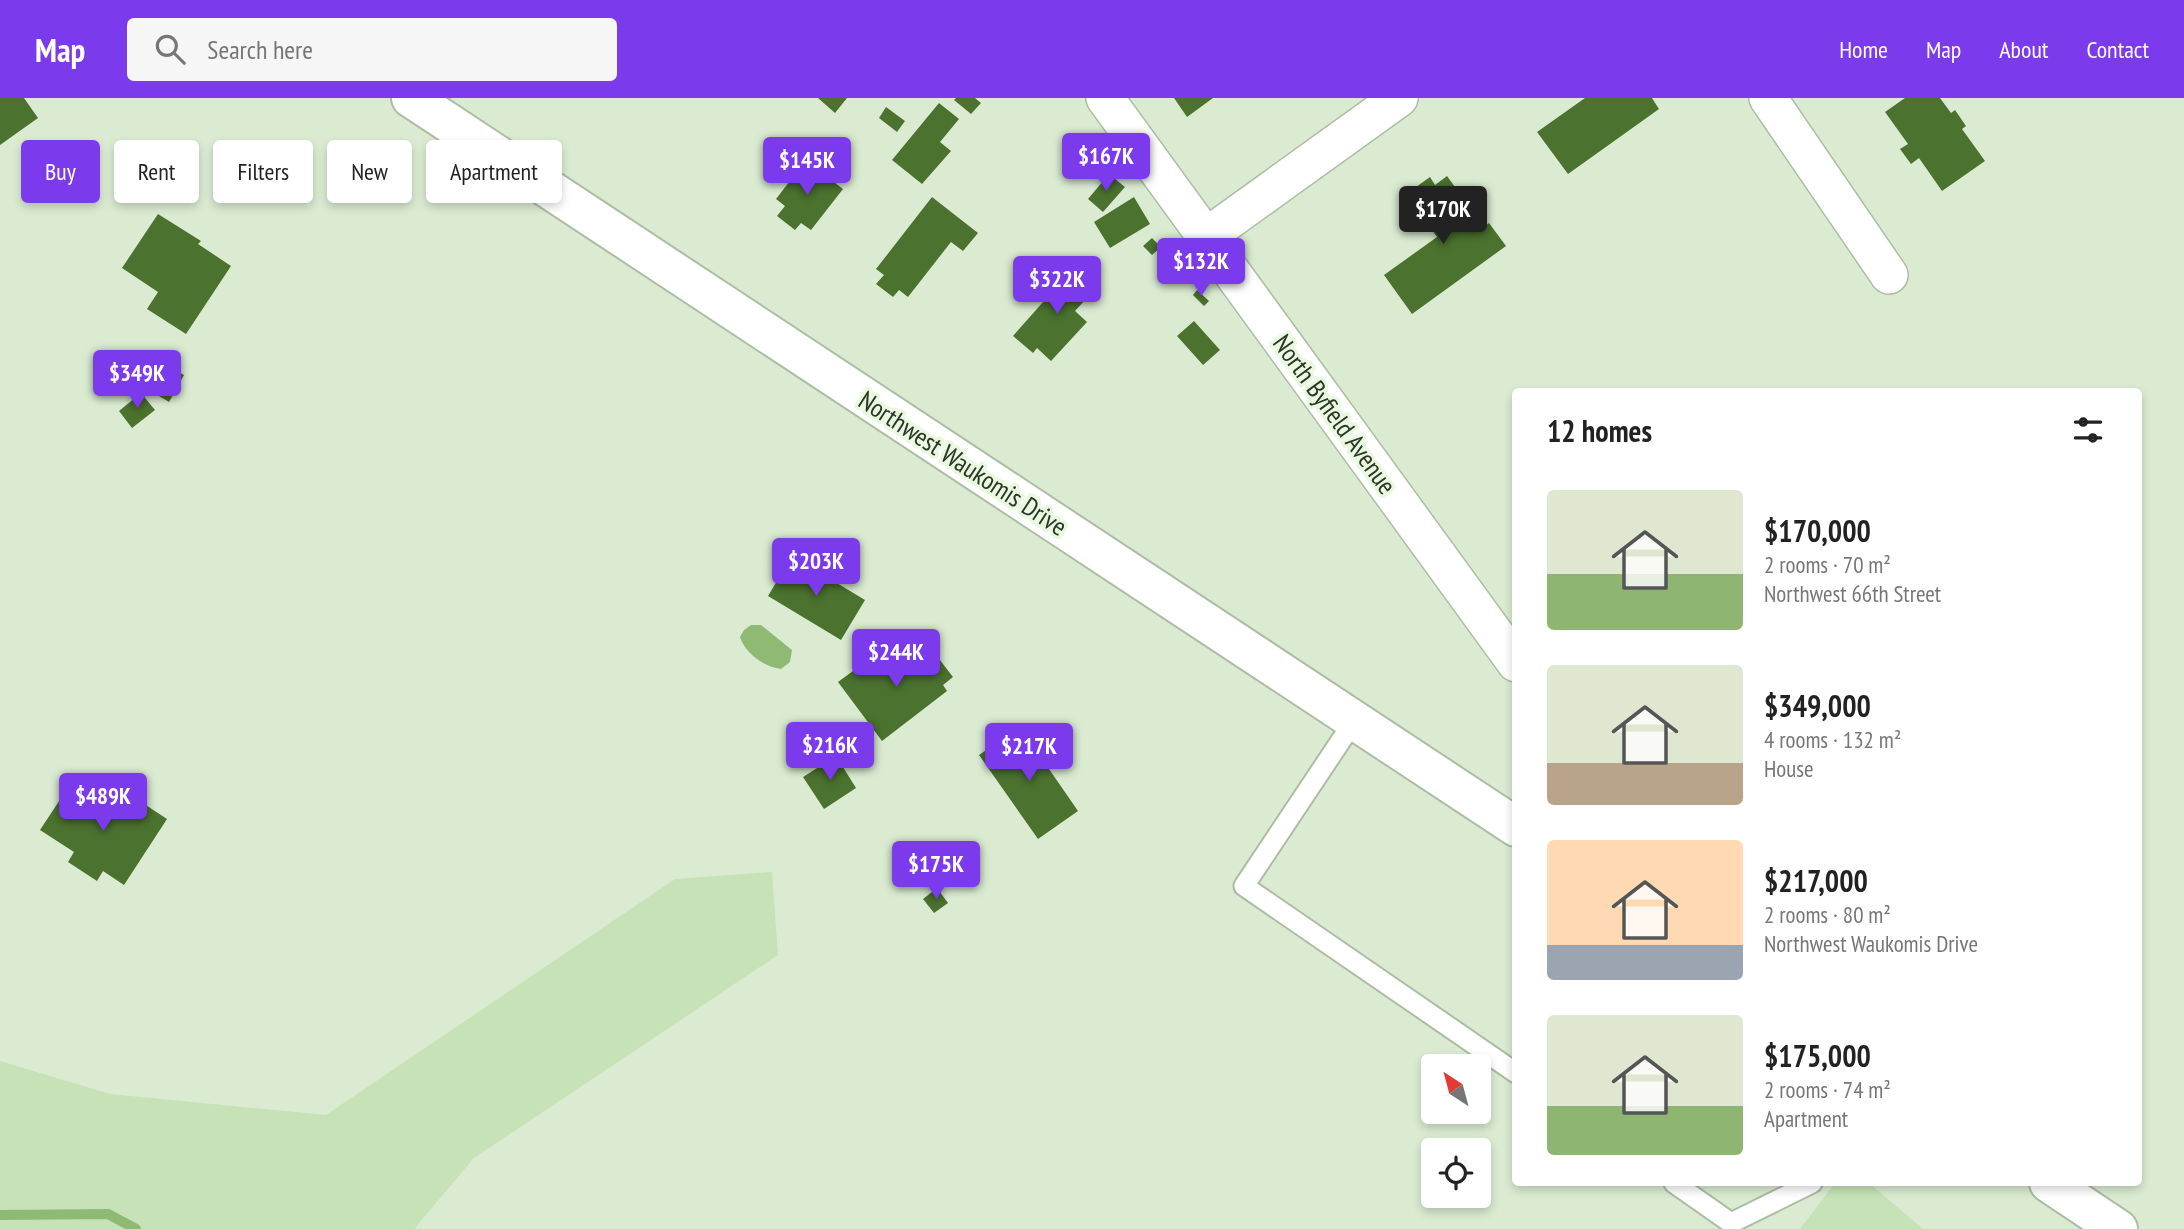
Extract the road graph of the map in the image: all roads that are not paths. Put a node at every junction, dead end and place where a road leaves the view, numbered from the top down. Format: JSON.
{"nodes":[{"id":1,"x":411,"y":98,"type":"edge"},
{"id":2,"x":1105,"y":98,"type":"edge"},
{"id":3,"x":1399,"y":98,"type":"edge"},
{"id":4,"x":1768,"y":98,"type":"edge"},
{"id":5,"x":1206,"y":237,"type":"junction"},
{"id":6,"x":1889,"y":275,"type":"dead end"},
{"id":7,"x":1512,"y":658,"type":"edge"},
{"id":8,"x":1354,"y":721,"type":"junction"},
{"id":9,"x":1512,"y":824,"type":"edge"},
{"id":10,"x":1512,"y":1070,"type":"edge"},
{"id":11,"x":1678,"y":1186,"type":"edge"},
{"id":12,"x":1806,"y":1186,"type":"edge"},
{"id":13,"x":2054,"y":1186,"type":"edge"},
{"id":14,"x":2118,"y":1229,"type":"edge"}],
"edges":[{"from":1,"to":8,"type":"main road","name":"Northwest Waukomis Drive"},
{"from":2,"to":5,"type":"street","name":"North Byfield Avenue"},
{"from":3,"to":5,"type":"street"},
{"from":4,"to":6,"type":"street"},
{"from":5,"to":7,"type":"street","name":"North Byfield Avenue"},
{"from":8,"to":9,"type":"main road","name":"Northwest Waukomis Drive"},
{"from":8,"to":10,"type":"lane"},
{"from":11,"to":12,"type":"lane"},
{"from":13,"to":14,"type":"main road"}]}
